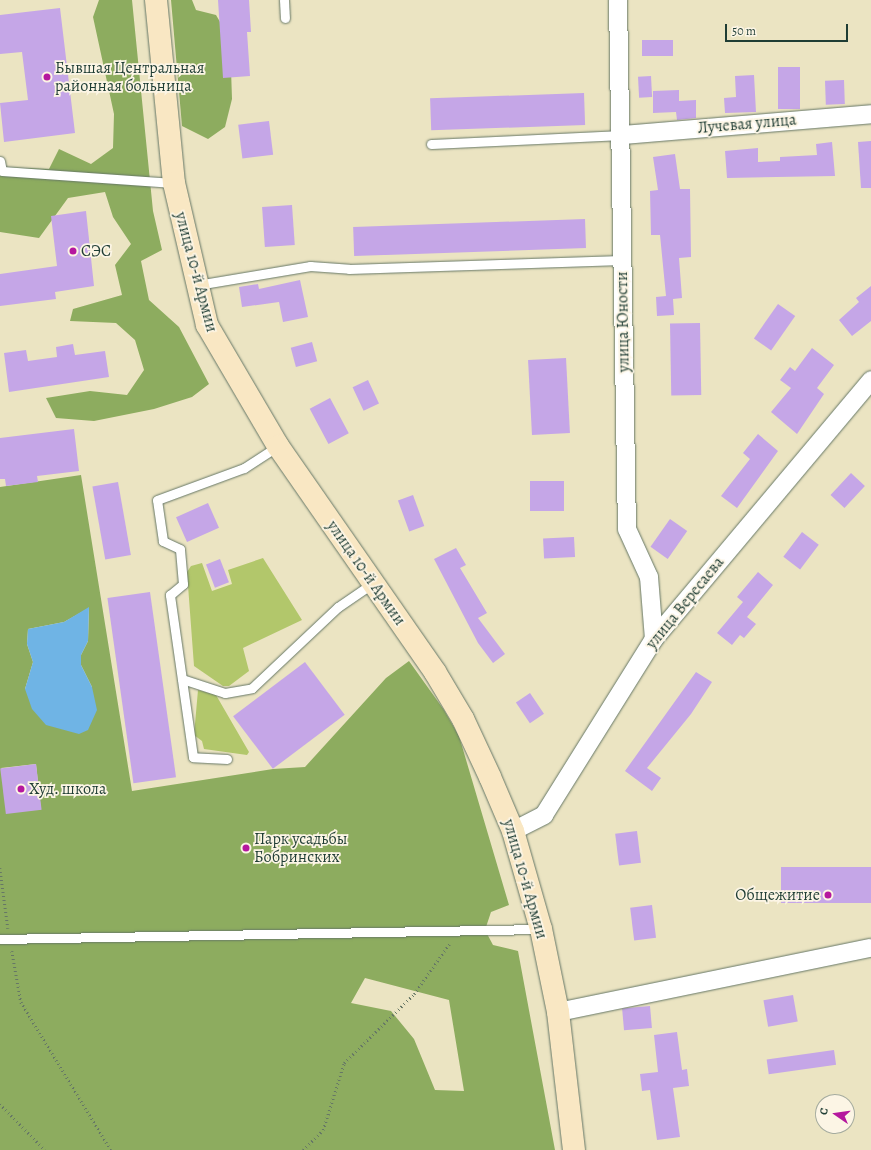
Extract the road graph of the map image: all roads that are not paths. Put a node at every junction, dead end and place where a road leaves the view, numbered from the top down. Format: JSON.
{"nodes":[{"id":1,"x":156,"y":0,"type":"edge"},
{"id":2,"x":284,"y":0,"type":"edge"},
{"id":3,"x":618,"y":0,"type":"edge"},
{"id":4,"x":285,"y":18,"type":"dead end"},
{"id":5,"x":871,"y":114,"type":"edge"},
{"id":6,"x":623,"y":135,"type":"junction"},
{"id":7,"x":431,"y":144,"type":"dead end"},
{"id":8,"x":0,"y":161,"type":"edge"},
{"id":9,"x":174,"y":183,"type":"junction"},
{"id":10,"x":622,"y":260,"type":"junction"},
{"id":11,"x":197,"y":285,"type":"junction"},
{"id":12,"x":871,"y":380,"type":"edge"},
{"id":13,"x":278,"y":446,"type":"junction"},
{"id":14,"x":373,"y":583,"type":"junction"},
{"id":15,"x":654,"y":639,"type":"junction"},
{"id":16,"x":182,"y":679,"type":"junction"},
{"id":17,"x":227,"y":759,"type":"dead end"},
{"id":18,"x":514,"y":831,"type":"junction"},
{"id":19,"x":541,"y":929,"type":"junction"},
{"id":20,"x":0,"y":940,"type":"edge"},
{"id":21,"x":871,"y":948,"type":"edge"},
{"id":22,"x":558,"y":1012,"type":"junction"},
{"id":23,"x":574,"y":1150,"type":"edge"}],
"edges":[{"from":1,"to":9,"type":"main road","name":"улица 10-й Армии"},
{"from":2,"to":4,"type":"lane"},
{"from":3,"to":6,"type":"street","name":"улица Юности"},
{"from":5,"to":6,"type":"street","name":"Лучевая улица"},
{"from":6,"to":7,"type":"lane"},
{"from":6,"to":10,"type":"street","name":"улица Юности"},
{"from":8,"to":9,"type":"lane"},
{"from":9,"to":11,"type":"main road","name":"улица 10-й Армии"},
{"from":10,"to":11,"type":"lane"},
{"from":10,"to":15,"type":"street","name":"улица Юности"},
{"from":11,"to":13,"type":"main road","name":"улица 10-й Армии"},
{"from":12,"to":15,"type":"street","name":"улица Вересаева"},
{"from":13,"to":14,"type":"main road","name":"улица 10-й Армии"},
{"from":13,"to":16,"type":"lane"},
{"from":14,"to":16,"type":"lane"},
{"from":14,"to":18,"type":"main road","name":"улица 10-й Армии"},
{"from":15,"to":18,"type":"street","name":"улица Вересаева"},
{"from":16,"to":17,"type":"lane"},
{"from":18,"to":19,"type":"main road","name":"улица 10-й Армии"},
{"from":19,"to":20,"type":"lane"},
{"from":19,"to":22,"type":"main road","name":"улица 10-й Армии"},
{"from":21,"to":22,"type":"street"},
{"from":22,"to":23,"type":"main road","name":"улица 10-й Армии"}]}
